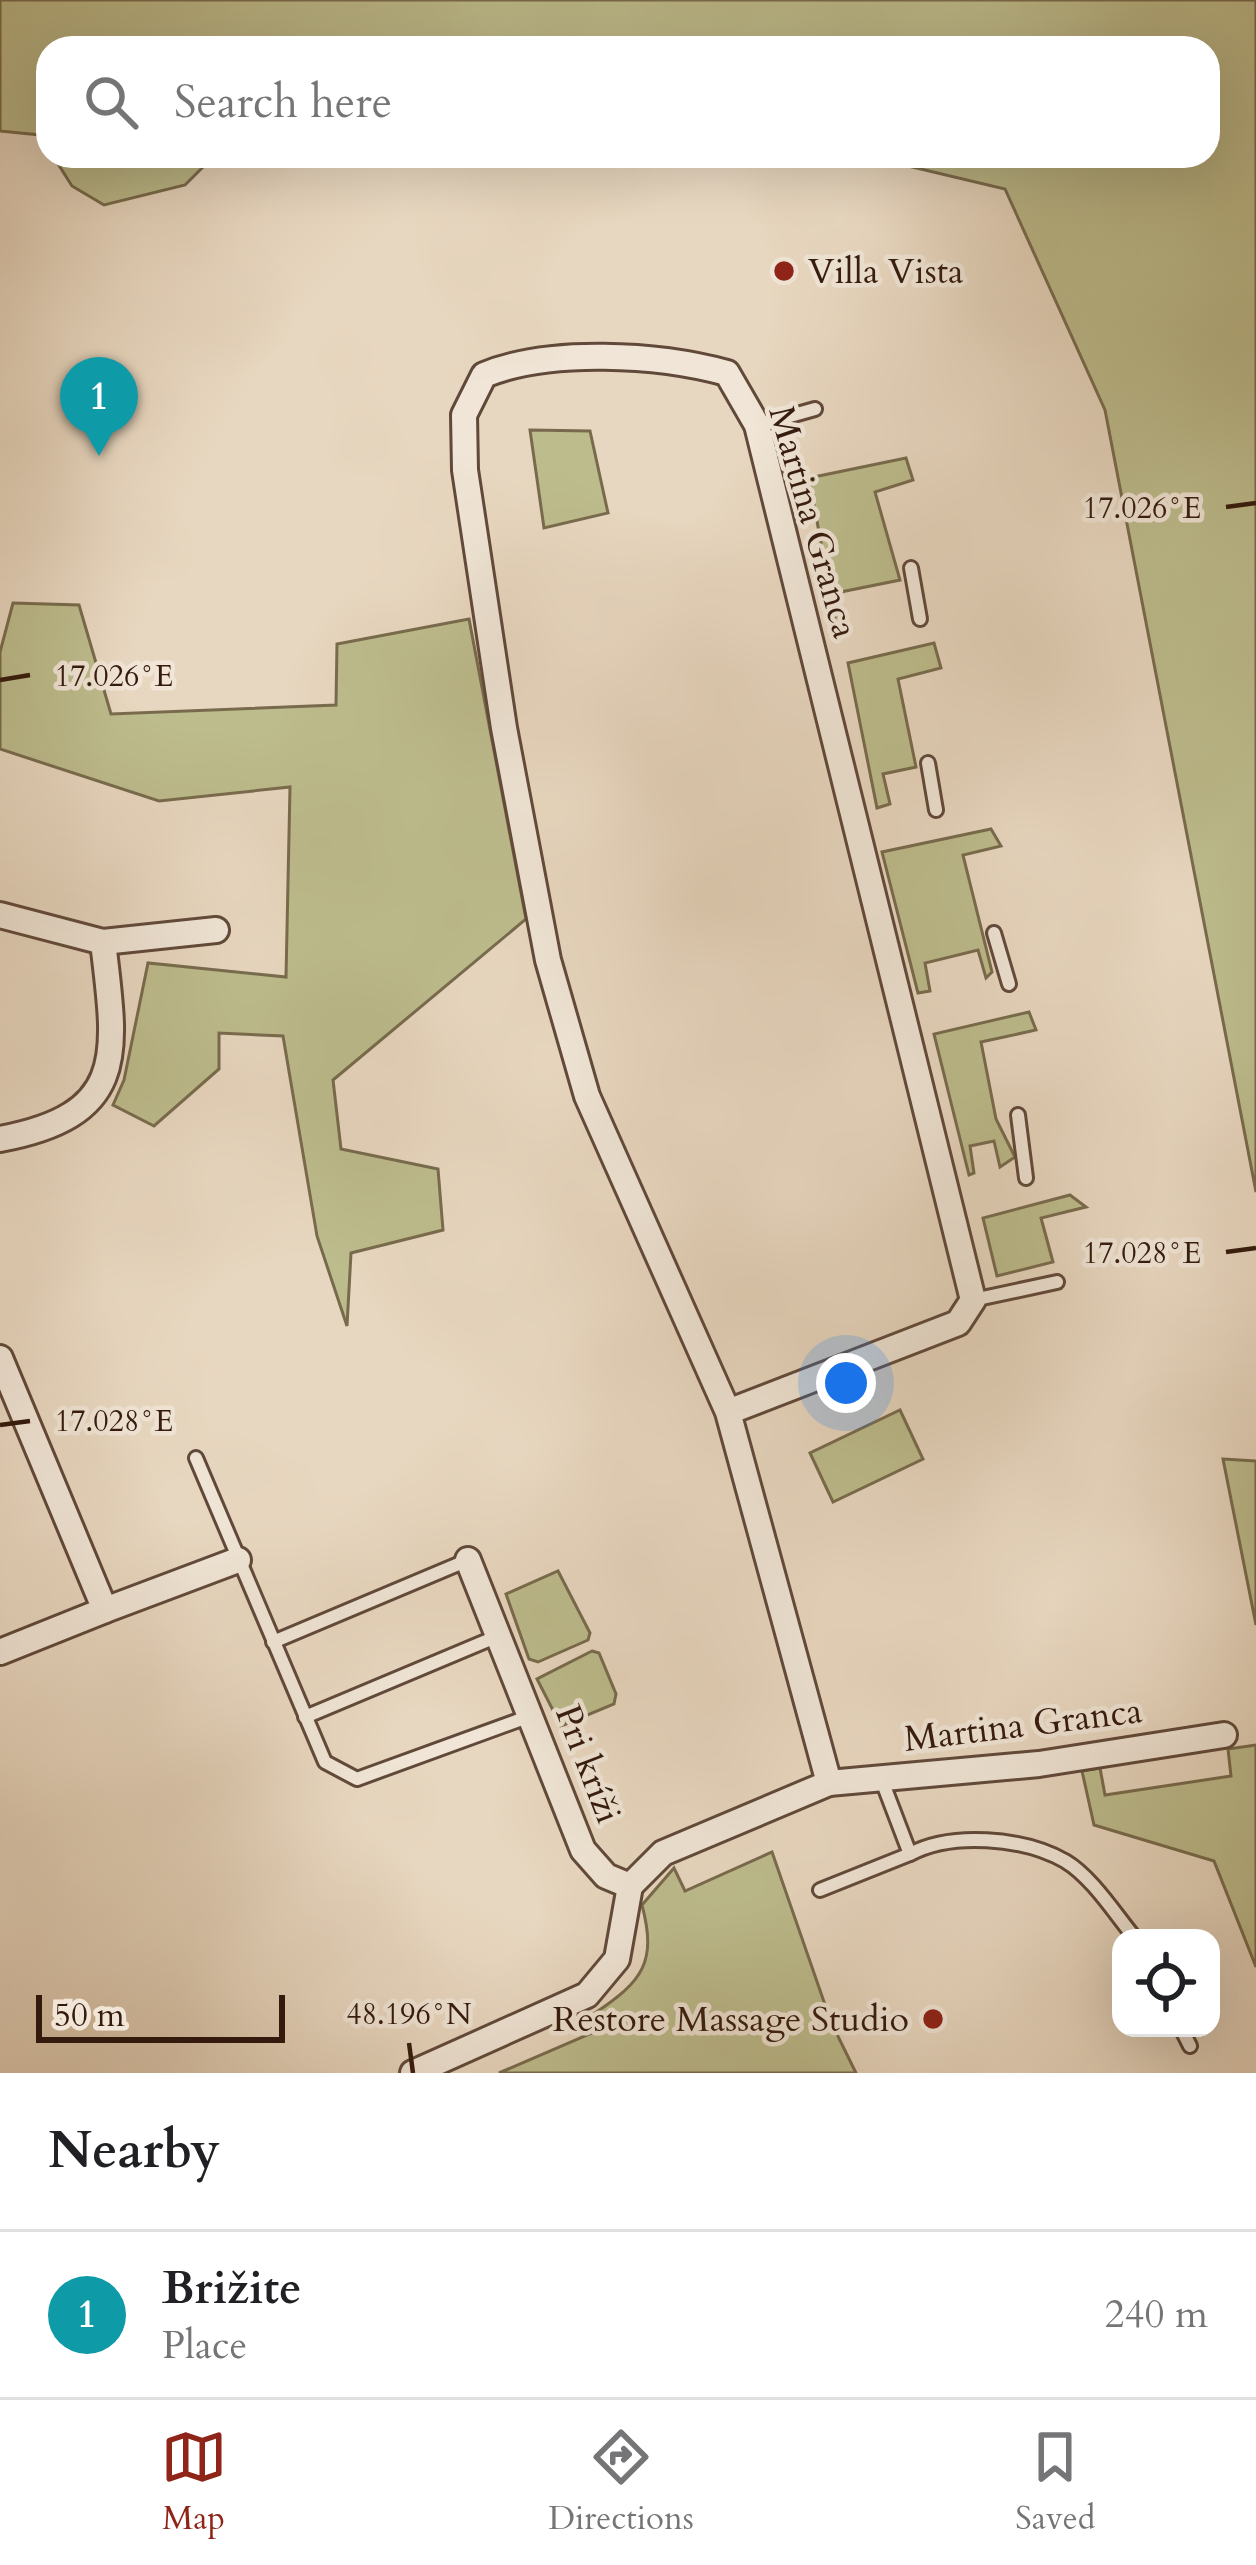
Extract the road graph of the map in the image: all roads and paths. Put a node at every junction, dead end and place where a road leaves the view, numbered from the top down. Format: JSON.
{"nodes":[{"id":1,"x":815,"y":409,"type":"dead end"},
{"id":2,"x":757,"y":425,"type":"junction"},
{"id":3,"x":911,"y":568,"type":"dead end"},
{"id":4,"x":920,"y":619,"type":"dead end"},
{"id":5,"x":928,"y":763,"type":"dead end"},
{"id":6,"x":936,"y":810,"type":"dead end"},
{"id":7,"x":0,"y":915,"type":"edge"},
{"id":8,"x":216,"y":930,"type":"dead end"},
{"id":9,"x":994,"y":933,"type":"dead end"},
{"id":10,"x":103,"y":942,"type":"junction"},
{"id":11,"x":1009,"y":984,"type":"dead end"},
{"id":12,"x":1018,"y":1115,"type":"dead end"},
{"id":13,"x":0,"y":1138,"type":"edge"},
{"id":14,"x":1026,"y":1178,"type":"dead end"},
{"id":15,"x":1057,"y":1282,"type":"dead end"},
{"id":16,"x":974,"y":1300,"type":"junction"},
{"id":17,"x":0,"y":1358,"type":"edge"},
{"id":18,"x":728,"y":1412,"type":"junction"},
{"id":19,"x":196,"y":1457,"type":"dead end"},
{"id":20,"x":238,"y":1560,"type":"junction"},
{"id":21,"x":468,"y":1560,"type":"joint"},
{"id":22,"x":105,"y":1610,"type":"junction"},
{"id":23,"x":499,"y":1636,"type":"junction"},
{"id":24,"x":273,"y":1642,"type":"junction"},
{"id":25,"x":0,"y":1652,"type":"edge"},
{"id":26,"x":530,"y":1716,"type":"junction"},
{"id":27,"x":305,"y":1717,"type":"junction"},
{"id":28,"x":1224,"y":1735,"type":"dead end"},
{"id":29,"x":881,"y":1777,"type":"junction"},
{"id":30,"x":829,"y":1783,"type":"junction"},
{"id":31,"x":910,"y":1854,"type":"junction"},
{"id":32,"x":630,"y":1886,"type":"junction"},
{"id":33,"x":820,"y":1890,"type":"dead end"},
{"id":34,"x":1127,"y":1929,"type":"edge"},
{"id":35,"x":1186,"y":2037,"type":"edge"},
{"id":36,"x":1190,"y":2046,"type":"dead end"},
{"id":37,"x":413,"y":2073,"type":"edge"}],
"edges":[{"from":1,"to":2,"type":"lane"},
{"from":2,"to":16,"type":"street","name":"Martina Granca"},
{"from":2,"to":18,"type":"street","name":"Martina Granca"},
{"from":3,"to":4,"type":"lane"},
{"from":5,"to":6,"type":"lane"},
{"from":7,"to":10,"type":"street"},
{"from":8,"to":10,"type":"street"},
{"from":9,"to":11,"type":"lane"},
{"from":10,"to":13,"type":"street"},
{"from":12,"to":14,"type":"lane"},
{"from":15,"to":16,"type":"lane"},
{"from":16,"to":18,"type":"street"},
{"from":17,"to":22,"type":"street"},
{"from":18,"to":30,"type":"street","name":"Martina Granca"},
{"from":19,"to":20,"type":"lane"},
{"from":20,"to":22,"type":"street"},
{"from":20,"to":24,"type":"lane"},
{"from":21,"to":23,"type":"street","name":"Pri kríži"},
{"from":21,"to":24,"type":"lane"},
{"from":22,"to":25,"type":"street"},
{"from":23,"to":26,"type":"street","name":"Pri kríži"},
{"from":23,"to":27,"type":"lane"},
{"from":24,"to":27,"type":"lane"},
{"from":26,"to":27,"type":"lane"},
{"from":26,"to":32,"type":"street","name":"Pri kríži"},
{"from":28,"to":29,"type":"street","name":"Martina Granca"},
{"from":29,"to":30,"type":"street","name":"Martina Granca"},
{"from":29,"to":31,"type":"lane"},
{"from":30,"to":32,"type":"street","name":"Martina Granca"},
{"from":31,"to":33,"type":"lane"},
{"from":31,"to":34,"type":"lane"},
{"from":32,"to":37,"type":"street"},
{"from":35,"to":36,"type":"lane"}]}
